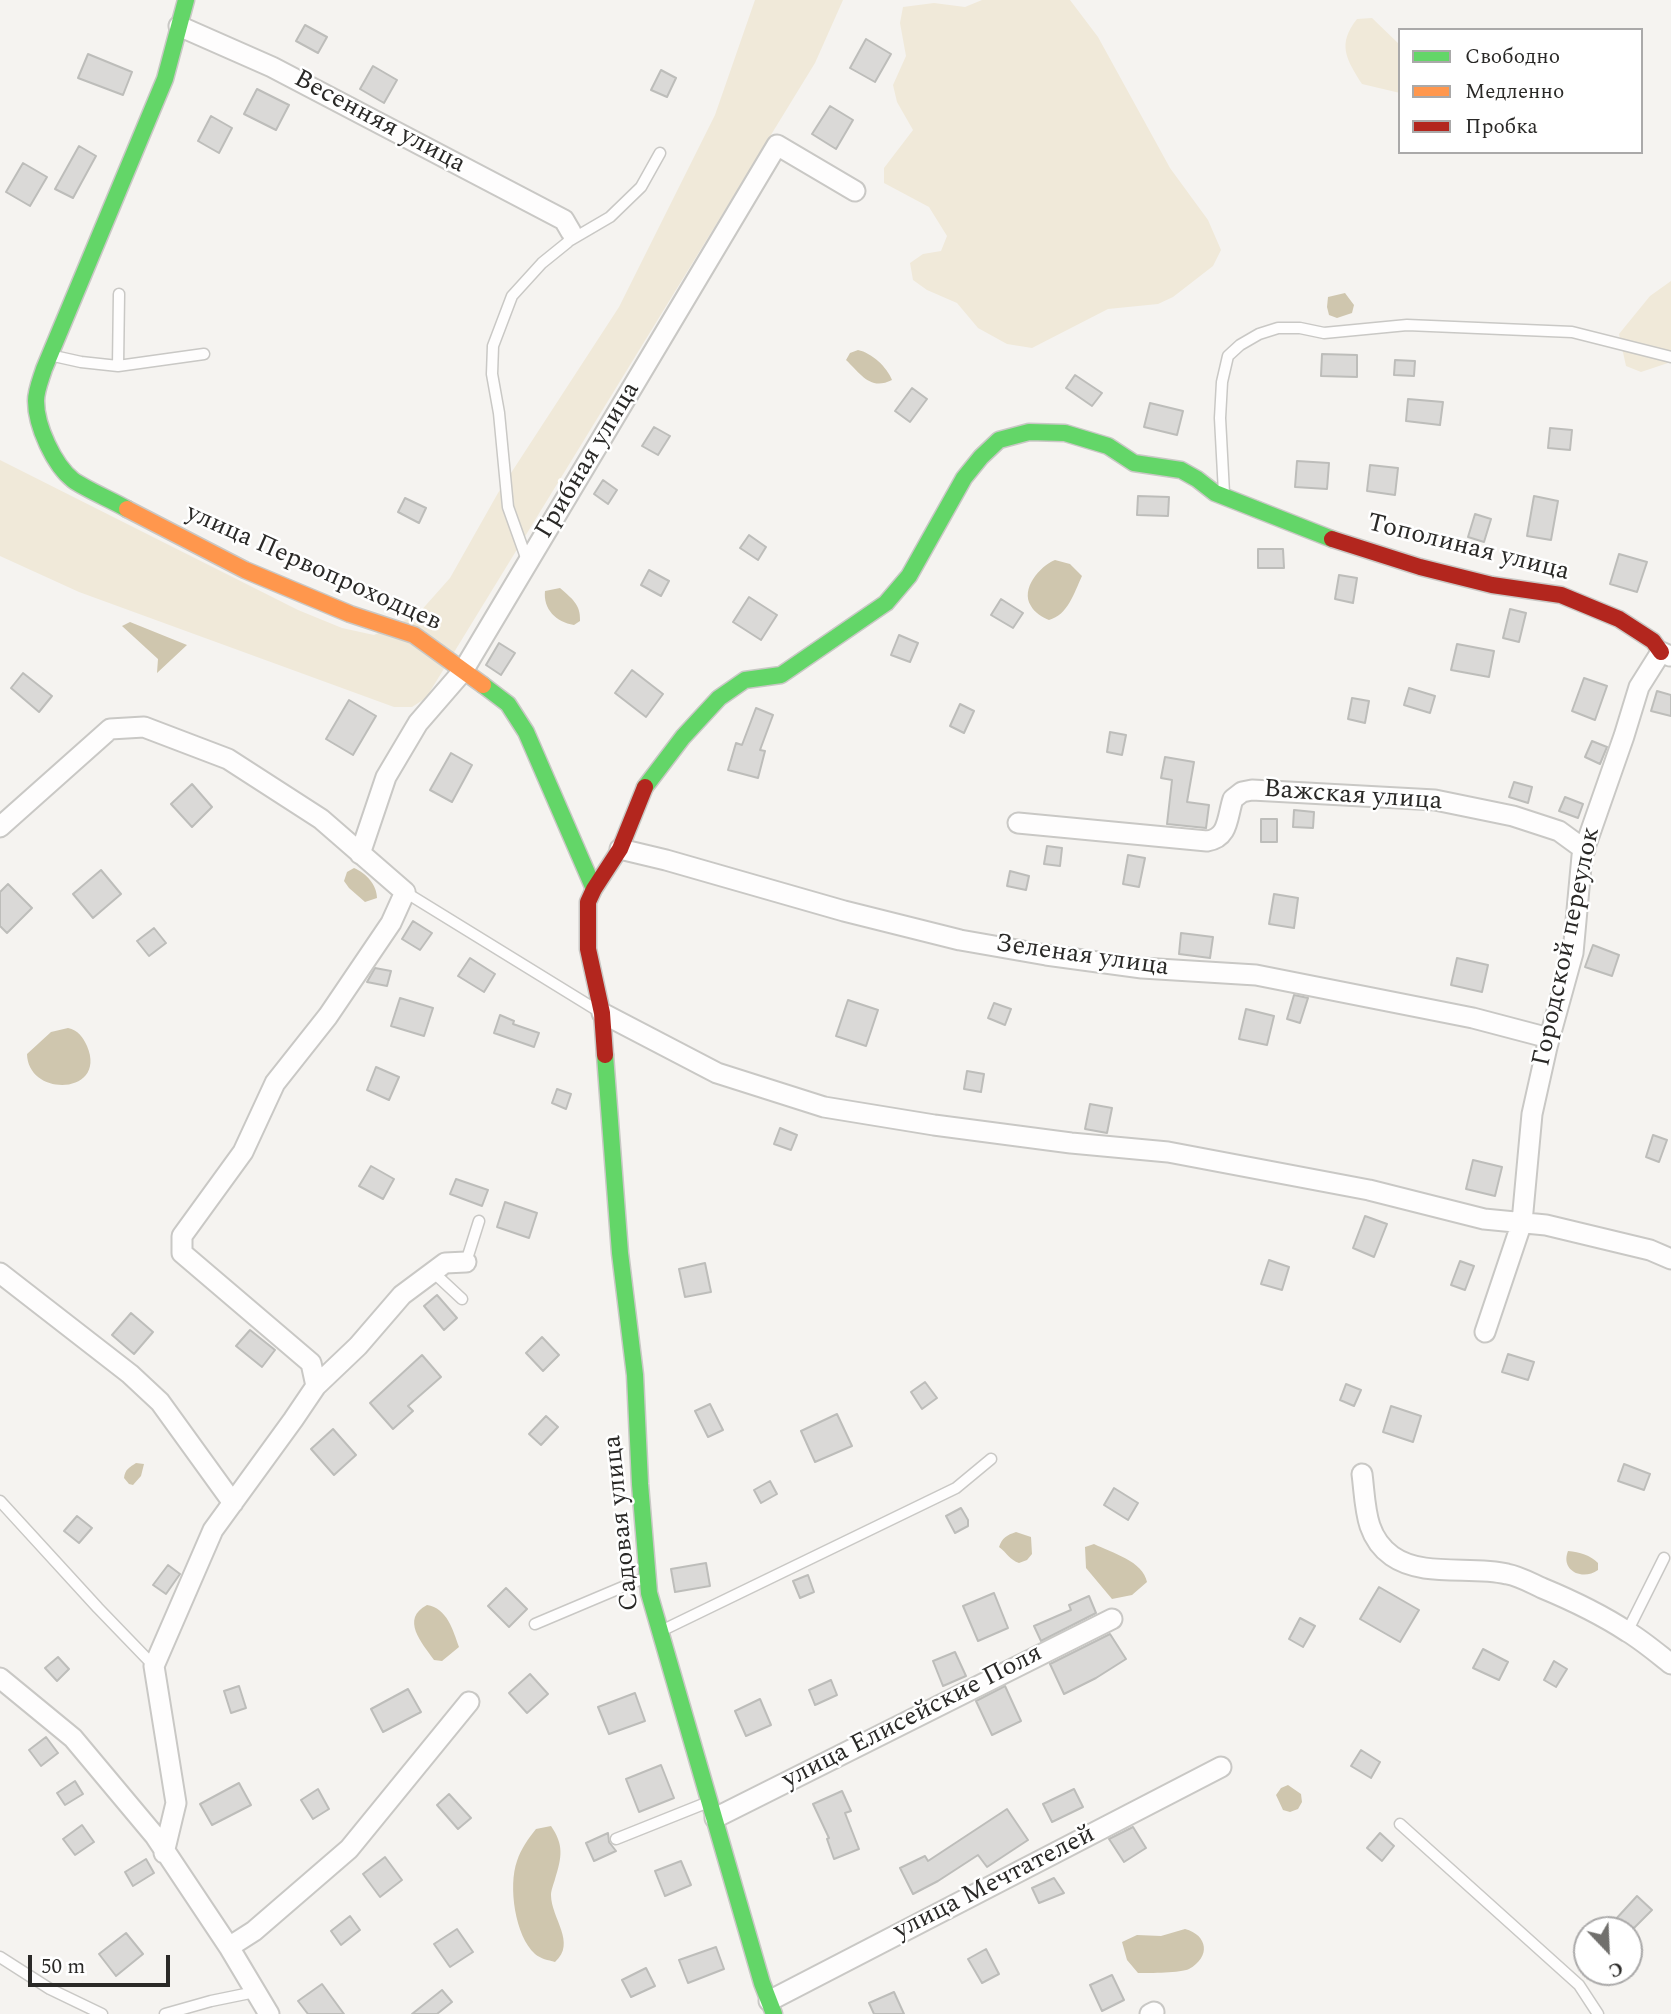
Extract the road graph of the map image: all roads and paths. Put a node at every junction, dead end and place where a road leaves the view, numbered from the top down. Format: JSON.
{"nodes":[{"id":1,"x":186,"y":0,"type":"edge"},
{"id":2,"x":179,"y":26,"type":"junction"},
{"id":3,"x":660,"y":153,"type":"dead end"},
{"id":4,"x":855,"y":191,"type":"dead end"},
{"id":5,"x":570,"y":237,"type":"junction"},
{"id":6,"x":119,"y":294,"type":"dead end"},
{"id":7,"x":204,"y":354,"type":"dead end"},
{"id":8,"x":50,"y":355,"type":"junction"},
{"id":9,"x":1671,"y":357,"type":"edge"},
{"id":10,"x":118,"y":366,"type":"junction"},
{"id":11,"x":1220,"y":495,"type":"junction"},
{"id":12,"x":528,"y":563,"type":"junction"},
{"id":13,"x":1666,"y":654,"type":"edge"},
{"id":14,"x":463,"y":671,"type":"junction"},
{"id":15,"x":1018,"y":823,"type":"dead end"},
{"id":16,"x":0,"y":827,"type":"edge"},
{"id":17,"x":620,"y":849,"type":"junction"},
{"id":18,"x":1584,"y":850,"type":"junction"},
{"id":19,"x":360,"y":855,"type":"junction"},
{"id":20,"x":594,"y":888,"type":"junction"},
{"id":21,"x":405,"y":892,"type":"junction"},
{"id":22,"x":601,"y":1013,"type":"junction"},
{"id":23,"x":1549,"y":1038,"type":"junction"},
{"id":24,"x":479,"y":1220,"type":"dead end"},
{"id":25,"x":1522,"y":1222,"type":"junction"},
{"id":26,"x":1671,"y":1259,"type":"edge"},
{"id":27,"x":467,"y":1262,"type":"joint"},
{"id":28,"x":433,"y":1272,"type":"junction"},
{"id":29,"x":0,"y":1273,"type":"edge"},
{"id":30,"x":462,"y":1299,"type":"dead end"},
{"id":31,"x":1485,"y":1332,"type":"dead end"},
{"id":32,"x":316,"y":1386,"type":"junction"},
{"id":33,"x":990,"y":1460,"type":"dead end"},
{"id":34,"x":1362,"y":1474,"type":"dead end"},
{"id":35,"x":0,"y":1501,"type":"edge"},
{"id":36,"x":233,"y":1503,"type":"junction"},
{"id":37,"x":1664,"y":1558,"type":"dead end"},
{"id":38,"x":648,"y":1576,"type":"junction"},
{"id":39,"x":1112,"y":1619,"type":"dead end"},
{"id":40,"x":535,"y":1624,"type":"dead end"},
{"id":41,"x":661,"y":1631,"type":"junction"},
{"id":42,"x":1628,"y":1632,"type":"junction"},
{"id":43,"x":1671,"y":1664,"type":"edge"},
{"id":44,"x":155,"y":1666,"type":"junction"},
{"id":45,"x":0,"y":1678,"type":"edge"},
{"id":46,"x":469,"y":1702,"type":"dead end"},
{"id":47,"x":1221,"y":1767,"type":"dead end"},
{"id":48,"x":712,"y":1810,"type":"junction"},
{"id":49,"x":1400,"y":1824,"type":"dead end"},
{"id":50,"x":616,"y":1839,"type":"dead end"},
{"id":51,"x":164,"y":1853,"type":"junction"},
{"id":52,"x":229,"y":1947,"type":"junction"},
{"id":53,"x":0,"y":1956,"type":"edge"},
{"id":54,"x":255,"y":1992,"type":"junction"},
{"id":55,"x":771,"y":2008,"type":"edge"},
{"id":56,"x":102,"y":2014,"type":"edge"},
{"id":57,"x":165,"y":2014,"type":"edge"},
{"id":58,"x":269,"y":2014,"type":"edge"},
{"id":59,"x":1598,"y":2014,"type":"edge"}],
"edges":[{"from":1,"to":2,"type":"street","name":"улица Первопроходцев"},
{"from":2,"to":5,"type":"street","name":"Весенняя улица"},
{"from":2,"to":8,"type":"street","name":"улица Первопроходцев"},
{"from":3,"to":5,"type":"lane"},
{"from":4,"to":12,"type":"street","name":"Грибная улица"},
{"from":5,"to":12,"type":"lane"},
{"from":6,"to":10,"type":"lane"},
{"from":7,"to":10,"type":"lane"},
{"from":8,"to":10,"type":"lane"},
{"from":8,"to":14,"type":"street","name":"улица Первопроходцев"},
{"from":9,"to":11,"type":"lane"},
{"from":11,"to":13,"type":"street","name":"Тополиная улица"},
{"from":11,"to":17,"type":"street","name":"Тополиная улица"},
{"from":12,"to":14,"type":"street","name":"Грибная улица"},
{"from":13,"to":18,"type":"street","name":"Городской переулок"},
{"from":14,"to":19,"type":"street","name":"Грибная улица"},
{"from":14,"to":20,"type":"street","name":"улица Первопроходцев"},
{"from":15,"to":18,"type":"street","name":"Важская улица"},
{"from":16,"to":19,"type":"street"},
{"from":17,"to":20,"type":"street","name":"Тополиная улица"},
{"from":17,"to":23,"type":"street","name":"Зеленая улица"},
{"from":18,"to":23,"type":"street","name":"Городской переулок"},
{"from":19,"to":21,"type":"street"},
{"from":20,"to":22,"type":"street","name":"Садовая улица"},
{"from":21,"to":22,"type":"lane"},
{"from":21,"to":32,"type":"street"},
{"from":22,"to":25,"type":"street"},
{"from":22,"to":38,"type":"street","name":"Садовая улица"},
{"from":23,"to":25,"type":"street","name":"Городской переулок"},
{"from":24,"to":27,"type":"lane"},
{"from":25,"to":26,"type":"street"},
{"from":25,"to":31,"type":"street","name":"Городской переулок"},
{"from":27,"to":28,"type":"street"},
{"from":28,"to":30,"type":"lane"},
{"from":28,"to":32,"type":"street"},
{"from":29,"to":36,"type":"street"},
{"from":32,"to":36,"type":"street"},
{"from":33,"to":41,"type":"lane"},
{"from":34,"to":42,"type":"street"},
{"from":35,"to":44,"type":"lane"},
{"from":36,"to":44,"type":"street"},
{"from":37,"to":42,"type":"lane"},
{"from":38,"to":40,"type":"lane"},
{"from":38,"to":41,"type":"street","name":"Садовая улица"},
{"from":39,"to":48,"type":"street","name":"улица Елисейские Поля"},
{"from":41,"to":48,"type":"street","name":"Садовая улица"},
{"from":42,"to":43,"type":"street"},
{"from":44,"to":51,"type":"street"},
{"from":45,"to":51,"type":"street"},
{"from":46,"to":52,"type":"street"},
{"from":47,"to":55,"type":"street","name":"улица Мечтателей"},
{"from":48,"to":50,"type":"lane"},
{"from":48,"to":55,"type":"street","name":"Садовая улица"},
{"from":49,"to":59,"type":"lane"},
{"from":51,"to":52,"type":"street"},
{"from":52,"to":54,"type":"street"},
{"from":53,"to":56,"type":"lane"},
{"from":54,"to":57,"type":"lane"},
{"from":54,"to":58,"type":"street"}]}
